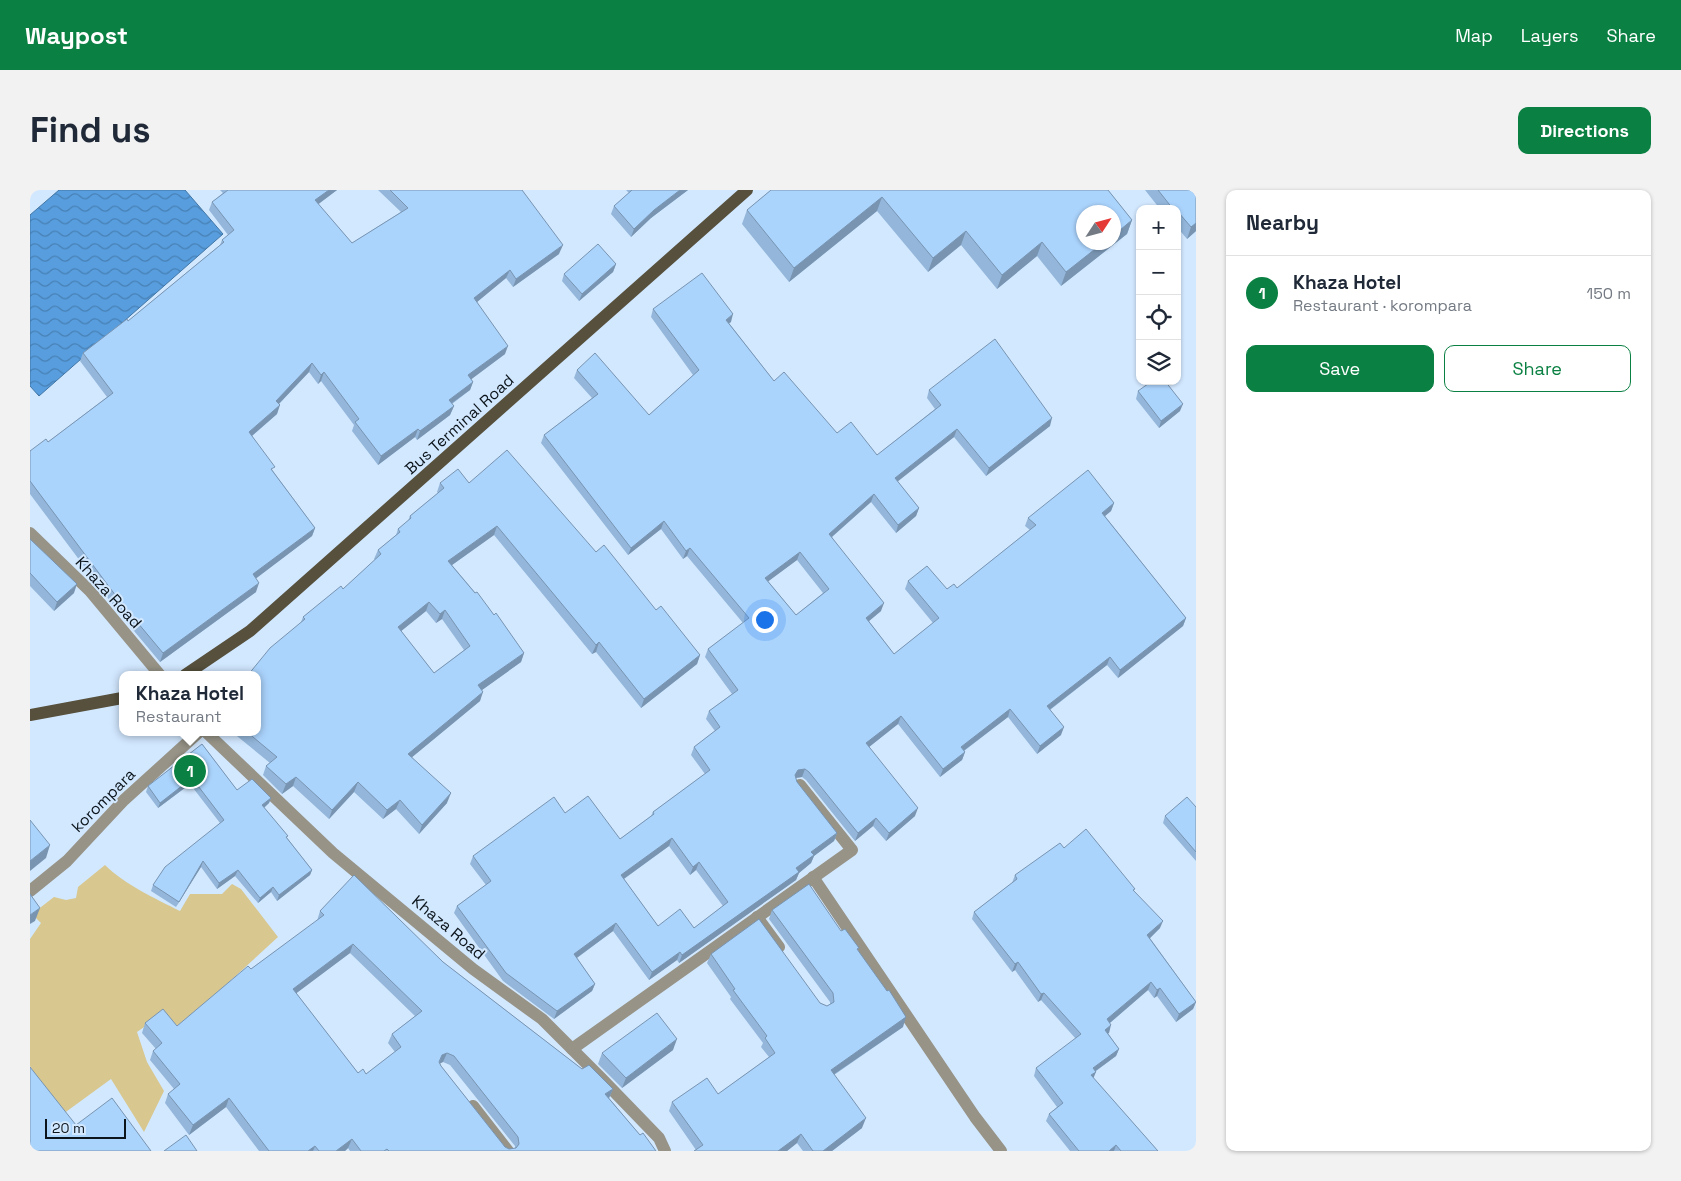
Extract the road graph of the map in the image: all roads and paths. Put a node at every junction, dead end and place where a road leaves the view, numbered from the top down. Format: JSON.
{"nodes":[{"id":1,"x":747,"y":190,"type":"edge"},
{"id":2,"x":30,"y":533,"type":"edge"},
{"id":3,"x":157,"y":671,"type":"edge"},
{"id":4,"x":191,"y":671,"type":"edge"},
{"id":5,"x":119,"y":699,"type":"edge"},
{"id":6,"x":30,"y":715,"type":"edge"},
{"id":7,"x":195,"y":736,"type":"edge"},
{"id":8,"x":210,"y":736,"type":"edge"},
{"id":9,"x":800,"y":785,"type":"edge"},
{"id":10,"x":813,"y":877,"type":"junction"},
{"id":11,"x":30,"y":891,"type":"edge"},
{"id":12,"x":757,"y":917,"type":"junction"},
{"id":13,"x":784,"y":955,"type":"edge"},
{"id":14,"x":572,"y":1049,"type":"junction"},
{"id":15,"x":468,"y":1100,"type":"edge"},
{"id":16,"x":508,"y":1151,"type":"edge"},
{"id":17,"x":665,"y":1151,"type":"edge"},
{"id":18,"x":1001,"y":1151,"type":"edge"}],
"edges":[{"from":1,"to":4,"type":"main road","name":"Bus Terminal Road"},
{"from":2,"to":3,"type":"street","name":"Khaza Road"},
{"from":5,"to":6,"type":"main road"},
{"from":7,"to":11,"type":"street","name":"korompara"},
{"from":8,"to":14,"type":"street","name":"Khaza Road"},
{"from":9,"to":10,"type":"street"},
{"from":10,"to":12,"type":"street"},
{"from":10,"to":18,"type":"street"},
{"from":12,"to":13,"type":"street"},
{"from":12,"to":14,"type":"street"},
{"from":14,"to":17,"type":"street","name":"Khaza Road"},
{"from":15,"to":16,"type":"street"}]}
